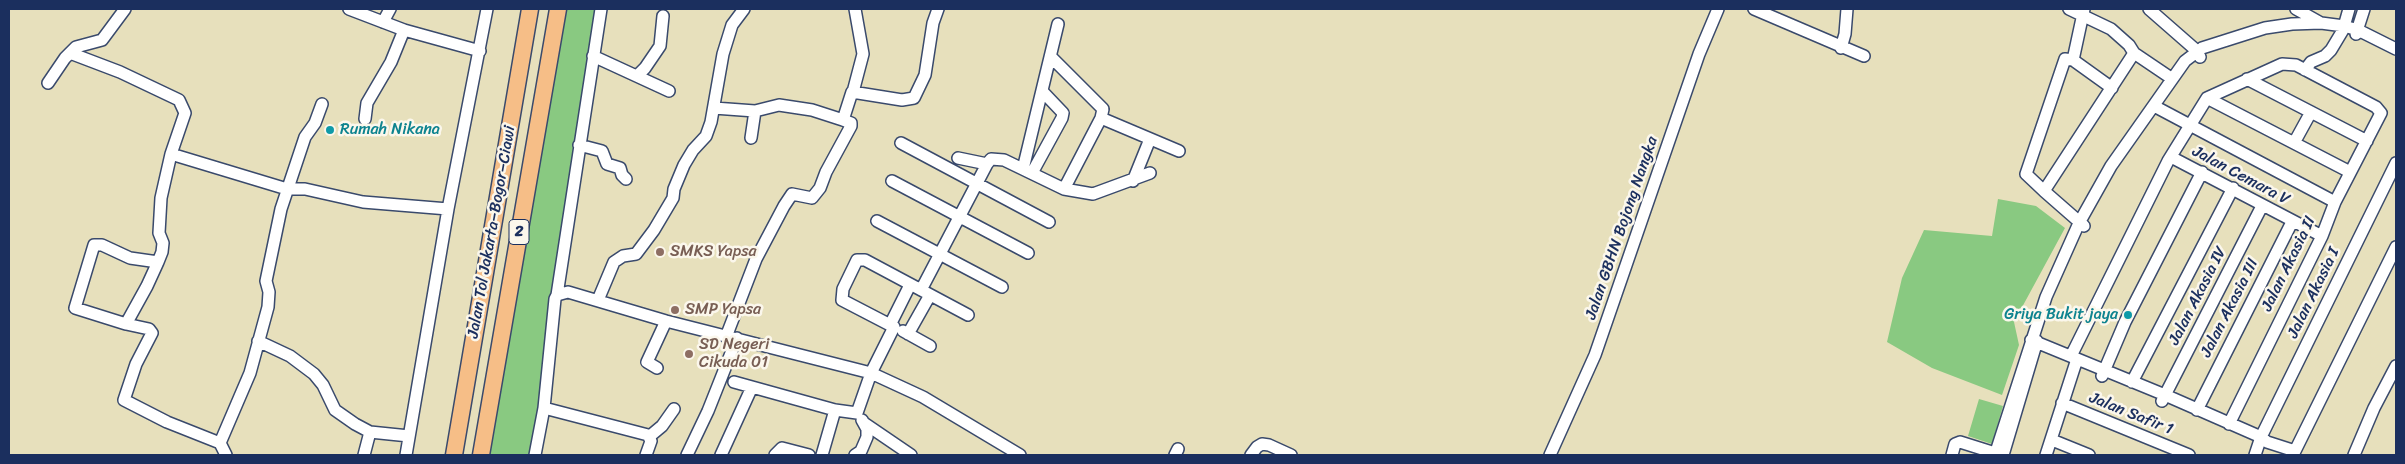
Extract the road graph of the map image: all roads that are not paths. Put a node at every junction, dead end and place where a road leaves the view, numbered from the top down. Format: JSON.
{"nodes":[{"id":1,"x":125,"y":9,"type":"edge"},
{"id":2,"x":349,"y":9,"type":"edge"},
{"id":3,"x":390,"y":9,"type":"edge"},
{"id":4,"x":488,"y":9,"type":"edge"},
{"id":5,"x":530,"y":9,"type":"edge"},
{"id":6,"x":558,"y":9,"type":"edge"},
{"id":7,"x":601,"y":9,"type":"edge"},
{"id":8,"x":744,"y":9,"type":"edge"},
{"id":9,"x":855,"y":9,"type":"edge"},
{"id":10,"x":938,"y":9,"type":"edge"},
{"id":11,"x":1718,"y":9,"type":"edge"},
{"id":12,"x":1754,"y":9,"type":"edge"},
{"id":13,"x":1847,"y":9,"type":"edge"},
{"id":14,"x":2069,"y":9,"type":"edge"},
{"id":15,"x":2149,"y":9,"type":"edge"},
{"id":16,"x":2158,"y":9,"type":"edge"},
{"id":17,"x":2299,"y":9,"type":"edge"},
{"id":18,"x":2350,"y":9,"type":"edge"},
{"id":19,"x":2364,"y":9,"type":"edge"},
{"id":20,"x":2083,"y":12,"type":"edge"},
{"id":21,"x":664,"y":16,"type":"dead end"},
{"id":22,"x":384,"y":22,"type":"junction"},
{"id":23,"x":1058,"y":24,"type":"dead end"},
{"id":24,"x":2322,"y":25,"type":"junction"},
{"id":25,"x":2343,"y":28,"type":"junction"},
{"id":26,"x":404,"y":30,"type":"junction"},
{"id":27,"x":2180,"y":32,"type":"junction"},
{"id":28,"x":2357,"y":32,"type":"junction"},
{"id":29,"x":1841,"y":48,"type":"junction"},
{"id":30,"x":2396,"y":49,"type":"edge"},
{"id":31,"x":480,"y":51,"type":"junction"},
{"id":32,"x":2202,"y":52,"type":"junction"},
{"id":33,"x":70,"y":53,"type":"junction"},
{"id":34,"x":2134,"y":53,"type":"junction"},
{"id":35,"x":2396,"y":55,"type":"edge"},
{"id":36,"x":593,"y":56,"type":"junction"},
{"id":37,"x":1864,"y":56,"type":"dead end"},
{"id":38,"x":1051,"y":57,"type":"junction"},
{"id":39,"x":2073,"y":60,"type":"junction"},
{"id":40,"x":2305,"y":70,"type":"junction"},
{"id":41,"x":637,"y":76,"type":"junction"},
{"id":42,"x":2171,"y":78,"type":"junction"},
{"id":43,"x":2247,"y":79,"type":"junction"},
{"id":44,"x":48,"y":83,"type":"dead end"},
{"id":45,"x":2112,"y":88,"type":"junction"},
{"id":46,"x":669,"y":91,"type":"dead end"},
{"id":47,"x":853,"y":92,"type":"junction"},
{"id":48,"x":1043,"y":92,"type":"junction"},
{"id":49,"x":2208,"y":98,"type":"junction"},
{"id":50,"x":322,"y":104,"type":"dead end"},
{"id":51,"x":2157,"y":107,"type":"junction"},
{"id":52,"x":714,"y":108,"type":"junction"},
{"id":53,"x":755,"y":111,"type":"junction"},
{"id":54,"x":2311,"y":112,"type":"junction"},
{"id":55,"x":1101,"y":118,"type":"junction"},
{"id":56,"x":365,"y":120,"type":"dead end"},
{"id":57,"x":843,"y":120,"type":"junction"},
{"id":58,"x":2189,"y":126,"type":"junction"},
{"id":59,"x":750,"y":138,"type":"dead end"},
{"id":60,"x":1150,"y":139,"type":"junction"},
{"id":61,"x":2367,"y":141,"type":"junction"},
{"id":62,"x":901,"y":143,"type":"dead end"},
{"id":63,"x":2294,"y":143,"type":"junction"},
{"id":64,"x":579,"y":145,"type":"junction"},
{"id":65,"x":1179,"y":151,"type":"dead end"},
{"id":66,"x":171,"y":154,"type":"junction"},
{"id":67,"x":2171,"y":157,"type":"junction"},
{"id":68,"x":958,"y":158,"type":"dead end"},
{"id":69,"x":2396,"y":163,"type":"edge"},
{"id":70,"x":987,"y":164,"type":"junction"},
{"id":71,"x":1028,"y":171,"type":"junction"},
{"id":72,"x":2202,"y":172,"type":"junction"},
{"id":73,"x":2350,"y":172,"type":"junction"},
{"id":74,"x":1150,"y":173,"type":"dead end"},
{"id":75,"x":626,"y":180,"type":"dead end"},
{"id":76,"x":892,"y":181,"type":"dead end"},
{"id":77,"x":1133,"y":181,"type":"junction"},
{"id":78,"x":978,"y":184,"type":"junction"},
{"id":79,"x":2233,"y":188,"type":"junction"},
{"id":80,"x":287,"y":190,"type":"junction"},
{"id":81,"x":1064,"y":190,"type":"junction"},
{"id":82,"x":2044,"y":191,"type":"junction"},
{"id":83,"x":2335,"y":202,"type":"junction"},
{"id":84,"x":2262,"y":206,"type":"junction"},
{"id":85,"x":448,"y":209,"type":"junction"},
{"id":86,"x":960,"y":217,"type":"junction"},
{"id":87,"x":877,"y":221,"type":"dead end"},
{"id":88,"x":1049,"y":222,"type":"dead end"},
{"id":89,"x":2292,"y":222,"type":"junction"},
{"id":90,"x":2083,"y":225,"type":"junction"},
{"id":91,"x":2322,"y":236,"type":"junction"},
{"id":92,"x":2396,"y":247,"type":"edge"},
{"id":93,"x":941,"y":254,"type":"junction"},
{"id":94,"x":1028,"y":254,"type":"dead end"},
{"id":95,"x":158,"y":262,"type":"junction"},
{"id":96,"x":1002,"y":287,"type":"dead end"},
{"id":97,"x":921,"y":290,"type":"junction"},
{"id":98,"x":557,"y":294,"type":"junction"},
{"id":99,"x":598,"y":300,"type":"junction"},
{"id":100,"x":968,"y":315,"type":"dead end"},
{"id":101,"x":666,"y":322,"type":"junction"},
{"id":102,"x":126,"y":324,"type":"junction"},
{"id":103,"x":892,"y":326,"type":"junction"},
{"id":104,"x":908,"y":334,"type":"junction"},
{"id":105,"x":731,"y":338,"type":"junction"},
{"id":106,"x":258,"y":341,"type":"junction"},
{"id":107,"x":2033,"y":345,"type":"junction"},
{"id":108,"x":930,"y":346,"type":"dead end"},
{"id":109,"x":2074,"y":360,"type":"junction"},
{"id":110,"x":2396,"y":366,"type":"edge"},
{"id":111,"x":657,"y":368,"type":"dead end"},
{"id":112,"x":872,"y":373,"type":"junction"},
{"id":113,"x":2103,"y":373,"type":"junction"},
{"id":114,"x":734,"y":382,"type":"dead end"},
{"id":115,"x":2132,"y":382,"type":"junction"},
{"id":116,"x":752,"y":387,"type":"junction"},
{"id":117,"x":2164,"y":398,"type":"junction"},
{"id":118,"x":2062,"y":403,"type":"junction"},
{"id":119,"x":544,"y":408,"type":"junction"},
{"id":120,"x":674,"y":410,"type":"dead end"},
{"id":121,"x":835,"y":410,"type":"junction"},
{"id":122,"x":2197,"y":410,"type":"junction"},
{"id":123,"x":857,"y":413,"type":"junction"},
{"id":124,"x":864,"y":423,"type":"junction"},
{"id":125,"x":2229,"y":424,"type":"junction"},
{"id":126,"x":370,"y":432,"type":"junction"},
{"id":127,"x":409,"y":436,"type":"junction"},
{"id":128,"x":650,"y":436,"type":"junction"},
{"id":129,"x":2052,"y":440,"type":"junction"},
{"id":130,"x":2263,"y":441,"type":"junction"},
{"id":131,"x":220,"y":444,"type":"junction"},
{"id":132,"x":2300,"y":453,"type":"edge"},
{"id":133,"x":1998,"y":454,"type":"edge"},
{"id":134,"x":226,"y":455,"type":"edge"},
{"id":135,"x":364,"y":455,"type":"edge"},
{"id":136,"x":406,"y":455,"type":"edge"},
{"id":137,"x":454,"y":455,"type":"edge"},
{"id":138,"x":481,"y":455,"type":"edge"},
{"id":139,"x":535,"y":455,"type":"edge"},
{"id":140,"x":646,"y":455,"type":"edge"},
{"id":141,"x":687,"y":455,"type":"edge"},
{"id":142,"x":721,"y":455,"type":"edge"},
{"id":143,"x":775,"y":455,"type":"edge"},
{"id":144,"x":809,"y":455,"type":"edge"},
{"id":145,"x":822,"y":455,"type":"edge"},
{"id":146,"x":855,"y":455,"type":"edge"},
{"id":147,"x":910,"y":455,"type":"edge"},
{"id":148,"x":1020,"y":455,"type":"edge"},
{"id":149,"x":1251,"y":455,"type":"edge"},
{"id":150,"x":1291,"y":455,"type":"edge"},
{"id":151,"x":1550,"y":455,"type":"edge"},
{"id":152,"x":1952,"y":455,"type":"edge"},
{"id":153,"x":2046,"y":455,"type":"edge"},
{"id":154,"x":2089,"y":455,"type":"edge"},
{"id":155,"x":2189,"y":455,"type":"edge"},
{"id":156,"x":2255,"y":455,"type":"edge"},
{"id":157,"x":2354,"y":455,"type":"edge"}],
"edges":[{"from":1,"to":33,"type":"street"},
{"from":2,"to":22,"type":"street"},
{"from":3,"to":22,"type":"street"},
{"from":4,"to":31,"type":"street"},
{"from":5,"to":137,"type":"highway","name":"Jalan Tol Jakarta–Bogor–Ciawi","number":"2"},
{"from":6,"to":138,"type":"highway","name":"Jalan Tol Jakarta–Bogor–Ciawi","number":"2"},
{"from":7,"to":36,"type":"street"},
{"from":8,"to":52,"type":"street"},
{"from":9,"to":47,"type":"street"},
{"from":10,"to":47,"type":"street"},
{"from":11,"to":151,"type":"street","name":"Jalan GBHN Bojong Nangka"},
{"from":12,"to":29,"type":"street"},
{"from":13,"to":29,"type":"street"},
{"from":14,"to":20,"type":"street"},
{"from":15,"to":27,"type":"street"},
{"from":16,"to":27,"type":"street"},
{"from":17,"to":24,"type":"street"},
{"from":18,"to":25,"type":"street"},
{"from":19,"to":28,"type":"street"},
{"from":20,"to":34,"type":"street"},
{"from":20,"to":39,"type":"street"},
{"from":21,"to":41,"type":"street"},
{"from":22,"to":26,"type":"street"},
{"from":23,"to":38,"type":"street"},
{"from":24,"to":25,"type":"street"},
{"from":24,"to":32,"type":"street"},
{"from":25,"to":28,"type":"street"},
{"from":25,"to":40,"type":"street"},
{"from":26,"to":31,"type":"street"},
{"from":26,"to":56,"type":"street"},
{"from":27,"to":32,"type":"street"},
{"from":28,"to":30,"type":"street"},
{"from":28,"to":35,"type":"street"},
{"from":29,"to":37,"type":"street"},
{"from":31,"to":85,"type":"street"},
{"from":32,"to":42,"type":"street"},
{"from":32,"to":51,"type":"street"},
{"from":33,"to":44,"type":"street"},
{"from":33,"to":66,"type":"street"},
{"from":34,"to":42,"type":"street"},
{"from":34,"to":45,"type":"street"},
{"from":36,"to":41,"type":"street"},
{"from":36,"to":64,"type":"street"},
{"from":38,"to":48,"type":"street"},
{"from":38,"to":55,"type":"street"},
{"from":39,"to":45,"type":"street"},
{"from":39,"to":82,"type":"street"},
{"from":40,"to":43,"type":"street"},
{"from":40,"to":61,"type":"street","name":"Jalan Akasia II"},
{"from":41,"to":46,"type":"street"},
{"from":42,"to":51,"type":"street"},
{"from":43,"to":49,"type":"street"},
{"from":43,"to":54,"type":"street"},
{"from":45,"to":82,"type":"street"},
{"from":47,"to":57,"type":"street"},
{"from":48,"to":71,"type":"street"},
{"from":48,"to":71,"type":"street"},
{"from":49,"to":58,"type":"street"},
{"from":49,"to":63,"type":"street"},
{"from":50,"to":80,"type":"street"},
{"from":51,"to":58,"type":"street"},
{"from":51,"to":90,"type":"street"},
{"from":52,"to":53,"type":"street"},
{"from":52,"to":99,"type":"street"},
{"from":53,"to":57,"type":"street"},
{"from":53,"to":59,"type":"street"},
{"from":54,"to":61,"type":"street"},
{"from":54,"to":63,"type":"street"},
{"from":55,"to":60,"type":"street"},
{"from":55,"to":81,"type":"street"},
{"from":57,"to":105,"type":"street"},
{"from":58,"to":67,"type":"street"},
{"from":58,"to":83,"type":"street"},
{"from":60,"to":65,"type":"street"},
{"from":60,"to":77,"type":"street"},
{"from":61,"to":73,"type":"street","name":"Jalan Akasia II"},
{"from":62,"to":78,"type":"street"},
{"from":63,"to":73,"type":"street"},
{"from":64,"to":75,"type":"street"},
{"from":64,"to":98,"type":"street"},
{"from":66,"to":80,"type":"street"},
{"from":66,"to":95,"type":"street"},
{"from":67,"to":72,"type":"street","name":"Jalan Cemara V"},
{"from":67,"to":109,"type":"street"},
{"from":68,"to":70,"type":"street"},
{"from":69,"to":130,"type":"street","name":"Jalan Akasia I"},
{"from":70,"to":71,"type":"street"},
{"from":70,"to":78,"type":"street"},
{"from":71,"to":81,"type":"street"},
{"from":72,"to":79,"type":"street","name":"Jalan Cemara V"},
{"from":72,"to":113,"type":"street"},
{"from":73,"to":83,"type":"street","name":"Jalan Akasia II"},
{"from":74,"to":77,"type":"street"},
{"from":76,"to":86,"type":"street"},
{"from":77,"to":81,"type":"street"},
{"from":78,"to":86,"type":"street"},
{"from":78,"to":88,"type":"street"},
{"from":79,"to":84,"type":"street","name":"Jalan Cemara V"},
{"from":79,"to":115,"type":"street","name":"Jalan Akasia IV"},
{"from":80,"to":85,"type":"street"},
{"from":80,"to":106,"type":"street"},
{"from":82,"to":90,"type":"street"},
{"from":83,"to":91,"type":"street","name":"Jalan Akasia II"},
{"from":84,"to":89,"type":"street","name":"Jalan Cemara V"},
{"from":84,"to":117,"type":"street","name":"Jalan Akasia IV"},
{"from":85,"to":127,"type":"street"},
{"from":86,"to":93,"type":"street"},
{"from":86,"to":94,"type":"street"},
{"from":87,"to":93,"type":"street"},
{"from":89,"to":91,"type":"street","name":"Jalan Cemara V"},
{"from":89,"to":122,"type":"street","name":"Jalan Akasia III"},
{"from":90,"to":107,"type":"street"},
{"from":91,"to":125,"type":"street","name":"Jalan Akasia II"},
{"from":92,"to":132,"type":"street"},
{"from":93,"to":96,"type":"street"},
{"from":93,"to":97,"type":"street"},
{"from":95,"to":102,"type":"street"},
{"from":95,"to":102,"type":"street"},
{"from":97,"to":100,"type":"street"},
{"from":97,"to":103,"type":"street"},
{"from":97,"to":103,"type":"street"},
{"from":97,"to":104,"type":"street"},
{"from":98,"to":99,"type":"street"},
{"from":98,"to":119,"type":"street"},
{"from":99,"to":101,"type":"street"},
{"from":101,"to":105,"type":"street"},
{"from":101,"to":111,"type":"street"},
{"from":102,"to":131,"type":"street"},
{"from":103,"to":104,"type":"street"},
{"from":103,"to":112,"type":"street"},
{"from":104,"to":108,"type":"street"},
{"from":105,"to":112,"type":"street"},
{"from":105,"to":141,"type":"street"},
{"from":106,"to":126,"type":"street"},
{"from":106,"to":131,"type":"street"},
{"from":107,"to":109,"type":"street"},
{"from":107,"to":133,"type":"street"},
{"from":109,"to":113,"type":"street"},
{"from":109,"to":118,"type":"street"},
{"from":110,"to":157,"type":"street"},
{"from":112,"to":123,"type":"street"},
{"from":112,"to":148,"type":"street"},
{"from":113,"to":115,"type":"street"},
{"from":113,"to":117,"type":"street"},
{"from":114,"to":116,"type":"street"},
{"from":115,"to":117,"type":"street"},
{"from":116,"to":121,"type":"street"},
{"from":116,"to":142,"type":"street"},
{"from":117,"to":122,"type":"street"},
{"from":117,"to":130,"type":"street"},
{"from":118,"to":129,"type":"street"},
{"from":118,"to":155,"type":"street","name":"Jalan Safir 1"},
{"from":119,"to":128,"type":"street"},
{"from":119,"to":139,"type":"street"},
{"from":120,"to":128,"type":"street"},
{"from":121,"to":123,"type":"street"},
{"from":121,"to":145,"type":"street"},
{"from":122,"to":125,"type":"street"},
{"from":123,"to":124,"type":"street"},
{"from":124,"to":146,"type":"street"},
{"from":124,"to":147,"type":"street"},
{"from":125,"to":130,"type":"street"},
{"from":126,"to":127,"type":"street"},
{"from":126,"to":135,"type":"street"},
{"from":127,"to":136,"type":"street"},
{"from":128,"to":140,"type":"street"},
{"from":129,"to":153,"type":"street"},
{"from":129,"to":154,"type":"street"},
{"from":130,"to":132,"type":"street"},
{"from":130,"to":156,"type":"street","name":"Jalan Akasia I"},
{"from":131,"to":134,"type":"street"},
{"from":133,"to":152,"type":"street"},
{"from":143,"to":144,"type":"street"},
{"from":149,"to":150,"type":"street"}]}
